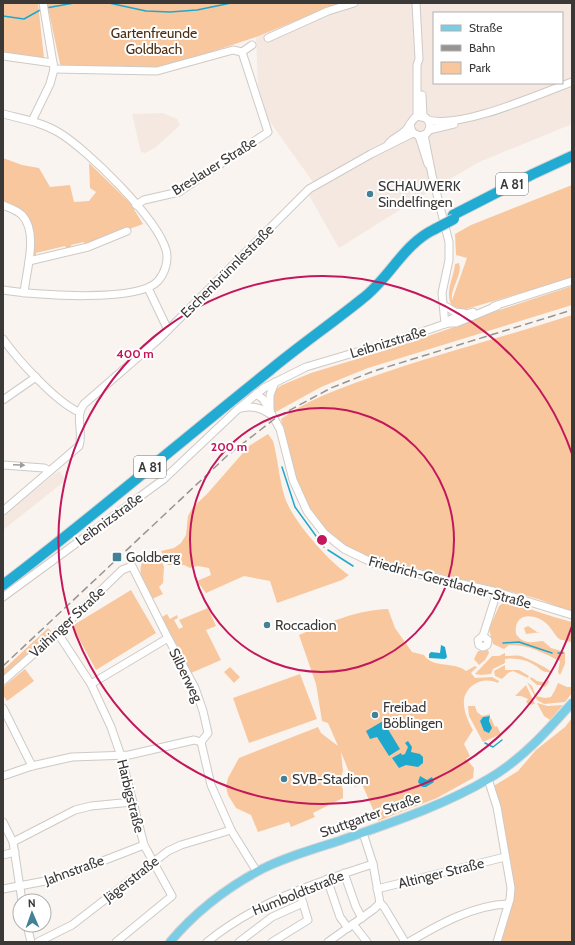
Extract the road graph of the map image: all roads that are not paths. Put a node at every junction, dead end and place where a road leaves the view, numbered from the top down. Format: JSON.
{"nodes":[{"id":1,"x":354,"y":3,"type":"edge"},
{"id":2,"x":416,"y":3,"type":"edge"},
{"id":3,"x":43,"y":4,"type":"edge"},
{"id":4,"x":268,"y":38,"type":"dead end"},
{"id":5,"x":252,"y":45,"type":"dead end"},
{"id":6,"x":242,"y":52,"type":"junction"},
{"id":7,"x":3,"y":56,"type":"edge"},
{"id":8,"x":53,"y":66,"type":"junction"},
{"id":9,"x":572,"y":82,"type":"edge"},
{"id":10,"x":492,"y":110,"type":"junction"},
{"id":11,"x":3,"y":114,"type":"edge"},
{"id":12,"x":423,"y":118,"type":"junction"},
{"id":13,"x":32,"y":121,"type":"junction"},
{"id":14,"x":410,"y":124,"type":"junction"},
{"id":15,"x":421,"y":134,"type":"junction"},
{"id":16,"x":387,"y":146,"type":"junction"},
{"id":17,"x":572,"y":156,"type":"edge"},
{"id":18,"x":572,"y":161,"type":"edge"},
{"id":19,"x":3,"y":205,"type":"edge"},
{"id":20,"x":136,"y":205,"type":"junction"},
{"id":21,"x":453,"y":217,"type":"junction"},
{"id":22,"x":435,"y":227,"type":"junction"},
{"id":23,"x":127,"y":231,"type":"dead end"},
{"id":24,"x":30,"y":261,"type":"junction"},
{"id":25,"x":572,"y":281,"type":"edge"},
{"id":26,"x":148,"y":288,"type":"junction"},
{"id":27,"x":3,"y":290,"type":"edge"},
{"id":28,"x":24,"y":293,"type":"junction"},
{"id":29,"x":442,"y":297,"type":"junction"},
{"id":30,"x":497,"y":306,"type":"junction"},
{"id":31,"x":447,"y":307,"type":"junction"},
{"id":32,"x":474,"y":312,"type":"junction"},
{"id":33,"x":446,"y":324,"type":"junction"},
{"id":34,"x":168,"y":330,"type":"junction"},
{"id":35,"x":3,"y":339,"type":"edge"},
{"id":36,"x":36,"y":377,"type":"junction"},
{"id":37,"x":275,"y":382,"type":"junction"},
{"id":38,"x":256,"y":394,"type":"junction"},
{"id":39,"x":3,"y":400,"type":"edge"},
{"id":40,"x":238,"y":409,"type":"junction"},
{"id":41,"x":263,"y":409,"type":"junction"},
{"id":42,"x":80,"y":412,"type":"junction"},
{"id":43,"x":270,"y":414,"type":"junction"},
{"id":44,"x":3,"y":465,"type":"edge"},
{"id":45,"x":50,"y":471,"type":"junction"},
{"id":46,"x":3,"y":511,"type":"edge"},
{"id":47,"x":132,"y":566,"type":"joint"},
{"id":48,"x":3,"y":579,"type":"edge"},
{"id":49,"x":3,"y":585,"type":"edge"},
{"id":50,"x":497,"y":592,"type":"junction"},
{"id":51,"x":3,"y":597,"type":"edge"},
{"id":52,"x":572,"y":615,"type":"edge"},
{"id":53,"x":57,"y":632,"type":"junction"},
{"id":54,"x":483,"y":636,"type":"dead end"},
{"id":55,"x":168,"y":638,"type":"junction"},
{"id":56,"x":3,"y":681,"type":"edge"},
{"id":57,"x":91,"y":684,"type":"junction"},
{"id":58,"x":572,"y":703,"type":"edge"},
{"id":59,"x":3,"y":708,"type":"edge"},
{"id":60,"x":201,"y":742,"type":"junction"},
{"id":61,"x":120,"y":756,"type":"junction"},
{"id":62,"x":32,"y":766,"type":"junction"},
{"id":63,"x":3,"y":776,"type":"edge"},
{"id":64,"x":488,"y":779,"type":"junction"},
{"id":65,"x":132,"y":802,"type":"junction"},
{"id":66,"x":3,"y":822,"type":"edge"},
{"id":67,"x":231,"y":830,"type":"junction"},
{"id":68,"x":363,"y":832,"type":"junction"},
{"id":69,"x":13,"y":842,"type":"junction"},
{"id":70,"x":144,"y":845,"type":"junction"},
{"id":71,"x":15,"y":852,"type":"junction"},
{"id":72,"x":3,"y":855,"type":"edge"},
{"id":73,"x":505,"y":857,"type":"junction"},
{"id":74,"x":153,"y":861,"type":"junction"},
{"id":75,"x":373,"y":864,"type":"junction"},
{"id":76,"x":257,"y":872,"type":"junction"},
{"id":77,"x":344,"y":873,"type":"junction"},
{"id":78,"x":328,"y":879,"type":"junction"},
{"id":79,"x":20,"y":887,"type":"junction"},
{"id":80,"x":3,"y":889,"type":"edge"},
{"id":81,"x":378,"y":889,"type":"junction"},
{"id":82,"x":299,"y":890,"type":"junction"},
{"id":83,"x":21,"y":893,"type":"edge"},
{"id":84,"x":303,"y":903,"type":"junction"},
{"id":85,"x":380,"y":903,"type":"junction"},
{"id":86,"x":508,"y":904,"type":"junction"},
{"id":87,"x":362,"y":918,"type":"junction"},
{"id":88,"x":350,"y":926,"type":"junction"},
{"id":89,"x":38,"y":942,"type":"edge"},
{"id":90,"x":116,"y":942,"type":"edge"},
{"id":91,"x":170,"y":942,"type":"edge"},
{"id":92,"x":207,"y":942,"type":"edge"},
{"id":93,"x":239,"y":942,"type":"edge"},
{"id":94,"x":272,"y":942,"type":"edge"},
{"id":95,"x":328,"y":942,"type":"edge"},
{"id":96,"x":367,"y":942,"type":"edge"},
{"id":97,"x":405,"y":942,"type":"edge"},
{"id":98,"x":409,"y":942,"type":"edge"},
{"id":99,"x":497,"y":942,"type":"edge"}],
"edges":[{"from":1,"to":4,"type":"street"},
{"from":2,"to":12,"type":"street"},
{"from":3,"to":8,"type":"street"},
{"from":5,"to":6,"type":"street"},
{"from":6,"to":8,"type":"street"},
{"from":6,"to":20,"type":"street","name":"Breslauer Straße"},
{"from":7,"to":8,"type":"street"},
{"from":8,"to":13,"type":"street"},
{"from":9,"to":10,"type":"street"},
{"from":10,"to":12,"type":"street"},
{"from":10,"to":15,"type":"street","name":"Eschenbrünnlestraße"},
{"from":11,"to":13,"type":"street"},
{"from":12,"to":14,"type":"street","name":"Eschenbrünnlestraße"},
{"from":12,"to":15,"type":"street"},
{"from":13,"to":20,"type":"street"},
{"from":14,"to":15,"type":"street"},
{"from":14,"to":16,"type":"street","name":"Eschenbrünnlestraße"},
{"from":15,"to":16,"type":"street","name":"Eschenbrünnlestraße"},
{"from":15,"to":29,"type":"street","name":"Leibnizstraße"},
{"from":16,"to":34,"type":"street","name":"Eschenbrünnlestraße"},
{"from":17,"to":21,"type":"highway","number":"A 81"},
{"from":18,"to":21,"type":"highway","number":"A 81"},
{"from":19,"to":24,"type":"street"},
{"from":20,"to":26,"type":"street"},
{"from":21,"to":22,"type":"highway","number":"A 81","bridge":true},
{"from":22,"to":48,"type":"highway","number":"A 81"},
{"from":22,"to":49,"type":"highway","number":"A 81"},
{"from":23,"to":24,"type":"street"},
{"from":24,"to":28,"type":"street"},
{"from":25,"to":30,"type":"street"},
{"from":26,"to":28,"type":"street"},
{"from":26,"to":34,"type":"street"},
{"from":27,"to":28,"type":"street"},
{"from":29,"to":31,"type":"street"},
{"from":29,"to":33,"type":"street","name":"Leibnizstraße"},
{"from":30,"to":32,"type":"street"},
{"from":30,"to":33,"type":"street"},
{"from":31,"to":32,"type":"street"},
{"from":31,"to":33,"type":"street"},
{"from":32,"to":33,"type":"street"},
{"from":33,"to":37,"type":"street","name":"Leibnizstraße"},
{"from":34,"to":42,"type":"street","name":"Eschenbrünnlestraße"},
{"from":35,"to":36,"type":"street"},
{"from":36,"to":39,"type":"street"},
{"from":36,"to":42,"type":"street"},
{"from":37,"to":38,"type":"street","name":"Leibnizstraße"},
{"from":37,"to":43,"type":"street","name":"Friedrich-Gerstlacher-Straße"},
{"from":38,"to":40,"type":"street","name":"Leibnizstraße"},
{"from":38,"to":41,"type":"street","name":"Friedrich-Gerstlacher-Straße"},
{"from":38,"to":43,"type":"street","name":"Friedrich-Gerstlacher-Straße"},
{"from":40,"to":41,"type":"street"},
{"from":40,"to":51,"type":"street","name":"Leibnizstraße"},
{"from":41,"to":43,"type":"street","name":"Friedrich-Gerstlacher-Straße"},
{"from":42,"to":45,"type":"street"},
{"from":43,"to":50,"type":"street","name":"Friedrich-Gerstlacher-Straße"},
{"from":44,"to":45,"type":"street","one_way":true},
{"from":45,"to":46,"type":"street"},
{"from":47,"to":53,"type":"street","name":"Vaihinger Straße"},
{"from":47,"to":55,"type":"street","name":"Silberweg"},
{"from":50,"to":52,"type":"street","name":"Friedrich-Gerstlacher-Straße"},
{"from":50,"to":54,"type":"street"},
{"from":53,"to":56,"type":"street","name":"Vaihinger Straße"},
{"from":53,"to":57,"type":"street","name":"Harbigstraße"},
{"from":55,"to":57,"type":"street"},
{"from":55,"to":60,"type":"street","name":"Silberweg"},
{"from":57,"to":61,"type":"street","name":"Harbigstraße"},
{"from":58,"to":64,"type":"main road","name":"Stuttgarter Straße"},
{"from":59,"to":62,"type":"street"},
{"from":60,"to":61,"type":"street"},
{"from":60,"to":67,"type":"street","name":"Silberweg"},
{"from":61,"to":62,"type":"street"},
{"from":61,"to":65,"type":"street","name":"Harbigstraße"},
{"from":62,"to":63,"type":"street"},
{"from":64,"to":68,"type":"main road","name":"Stuttgarter Straße"},
{"from":64,"to":73,"type":"street"},
{"from":65,"to":69,"type":"street"},
{"from":65,"to":70,"type":"street","name":"Harbigstraße"},
{"from":66,"to":69,"type":"street"},
{"from":67,"to":74,"type":"street","name":"Jägerstraße"},
{"from":67,"to":76,"type":"street","name":"Silberweg"},
{"from":68,"to":75,"type":"street"},
{"from":68,"to":76,"type":"main road","name":"Stuttgarter Straße"},
{"from":69,"to":71,"type":"street"},
{"from":70,"to":74,"type":"street","name":"Harbigstraße"},
{"from":70,"to":79,"type":"street","name":"Jahnstraße"},
{"from":71,"to":72,"type":"street"},
{"from":71,"to":79,"type":"street"},
{"from":73,"to":81,"type":"street","name":"Altinger Straße"},
{"from":73,"to":86,"type":"street"},
{"from":74,"to":89,"type":"street","name":"Jägerstraße"},
{"from":74,"to":90,"type":"street","name":"Harbigstraße"},
{"from":75,"to":77,"type":"street","name":"Humboldtstraße"},
{"from":75,"to":81,"type":"street"},
{"from":76,"to":91,"type":"main road","name":"Stuttgarter Straße"},
{"from":77,"to":78,"type":"street","name":"Humboldtstraße"},
{"from":77,"to":87,"type":"street"},
{"from":78,"to":82,"type":"street","name":"Humboldtstraße"},
{"from":78,"to":88,"type":"street"},
{"from":79,"to":80,"type":"street","name":"Jahnstraße"},
{"from":79,"to":83,"type":"street"},
{"from":81,"to":85,"type":"street"},
{"from":82,"to":84,"type":"street"},
{"from":82,"to":92,"type":"street","name":"Humboldtstraße"},
{"from":84,"to":93,"type":"street"},
{"from":84,"to":94,"type":"street"},
{"from":85,"to":87,"type":"street"},
{"from":85,"to":97,"type":"street"},
{"from":86,"to":98,"type":"street"},
{"from":86,"to":99,"type":"street"},
{"from":87,"to":88,"type":"street"},
{"from":88,"to":95,"type":"street"},
{"from":88,"to":96,"type":"street"}]}
